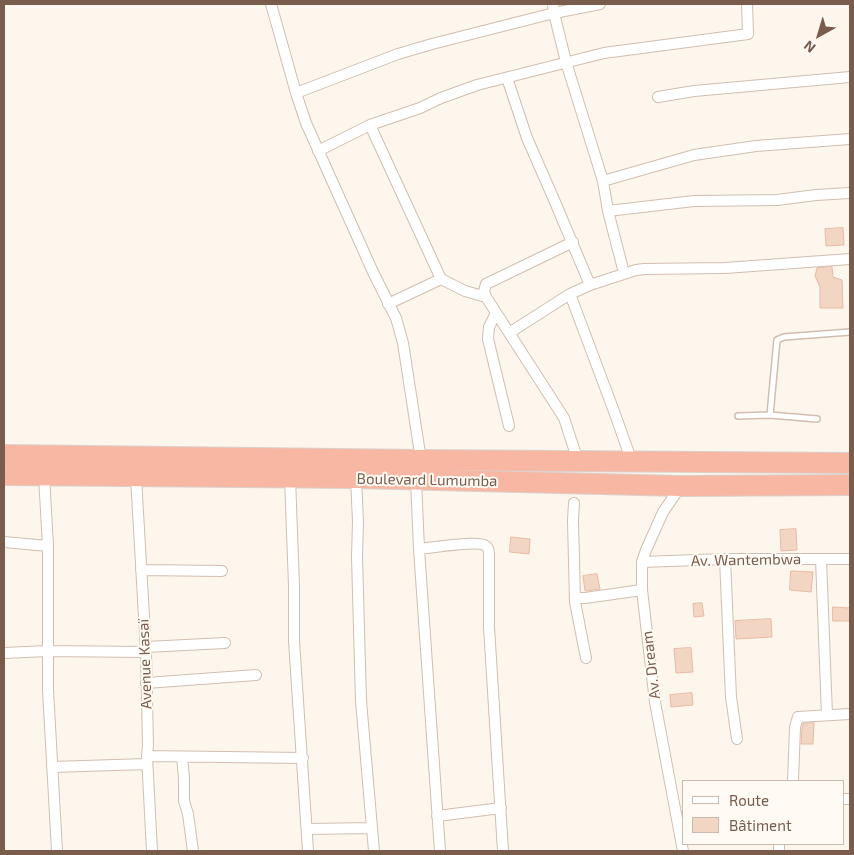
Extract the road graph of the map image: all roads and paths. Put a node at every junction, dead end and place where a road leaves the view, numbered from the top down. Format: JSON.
{"nodes":[{"id":1,"x":271,"y":4,"type":"edge"},
{"id":2,"x":600,"y":4,"type":"edge"},
{"id":3,"x":747,"y":4,"type":"edge"},
{"id":4,"x":553,"y":8,"type":"edge"},
{"id":5,"x":566,"y":62,"type":"junction"},
{"id":6,"x":850,"y":77,"type":"edge"},
{"id":7,"x":507,"y":78,"type":"junction"},
{"id":8,"x":296,"y":92,"type":"junction"},
{"id":9,"x":658,"y":97,"type":"dead end"},
{"id":10,"x":370,"y":125,"type":"junction"},
{"id":11,"x":850,"y":139,"type":"edge"},
{"id":12,"x":318,"y":151,"type":"junction"},
{"id":13,"x":603,"y":181,"type":"junction"},
{"id":14,"x":850,"y":194,"type":"edge"},
{"id":15,"x":608,"y":211,"type":"junction"},
{"id":16,"x":573,"y":242,"type":"junction"},
{"id":17,"x":850,"y":259,"type":"edge"},
{"id":18,"x":624,"y":273,"type":"junction"},
{"id":19,"x":441,"y":279,"type":"junction"},
{"id":20,"x":590,"y":285,"type":"junction"},
{"id":21,"x":570,"y":294,"type":"junction"},
{"id":22,"x":486,"y":298,"type":"junction"},
{"id":23,"x":388,"y":304,"type":"junction"},
{"id":24,"x":496,"y":313,"type":"junction"},
{"id":25,"x":850,"y":332,"type":"edge"},
{"id":26,"x":509,"y":333,"type":"junction"},
{"id":27,"x":738,"y":416,"type":"dead end"},
{"id":28,"x":770,"y":416,"type":"junction"},
{"id":29,"x":817,"y":419,"type":"dead end"},
{"id":30,"x":509,"y":426,"type":"dead end"},
{"id":31,"x":4,"y":455,"type":"edge"},
{"id":32,"x":421,"y":460,"type":"junction"},
{"id":33,"x":578,"y":461,"type":"junction"},
{"id":34,"x":632,"y":462,"type":"junction"},
{"id":35,"x":850,"y":463,"type":"edge"},
{"id":36,"x":4,"y":475,"type":"edge"},
{"id":37,"x":44,"y":476,"type":"junction"},
{"id":38,"x":136,"y":477,"type":"junction"},
{"id":39,"x":290,"y":478,"type":"junction"},
{"id":40,"x":356,"y":478,"type":"junction"},
{"id":41,"x":416,"y":480,"type":"junction"},
{"id":42,"x":850,"y":485,"type":"edge"},
{"id":43,"x":681,"y":486,"type":"junction"},
{"id":44,"x":574,"y":502,"type":"dead end"},
{"id":45,"x":4,"y":542,"type":"edge"},
{"id":46,"x":48,"y":546,"type":"junction"},
{"id":47,"x":419,"y":549,"type":"junction"},
{"id":48,"x":725,"y":559,"type":"junction"},
{"id":49,"x":821,"y":559,"type":"junction"},
{"id":50,"x":850,"y":559,"type":"edge"},
{"id":51,"x":642,"y":562,"type":"junction"},
{"id":52,"x":141,"y":570,"type":"junction"},
{"id":53,"x":222,"y":571,"type":"dead end"},
{"id":54,"x":642,"y":590,"type":"junction"},
{"id":55,"x":575,"y":598,"type":"junction"},
{"id":56,"x":225,"y":642,"type":"dead end"},
{"id":57,"x":146,"y":649,"type":"junction"},
{"id":58,"x":48,"y":651,"type":"junction"},
{"id":59,"x":4,"y":653,"type":"edge"},
{"id":60,"x":586,"y":658,"type":"dead end"},
{"id":61,"x":256,"y":675,"type":"dead end"},
{"id":62,"x":146,"y":682,"type":"junction"},
{"id":63,"x":850,"y":714,"type":"edge"},
{"id":64,"x":827,"y":715,"type":"junction"},
{"id":65,"x":737,"y":740,"type":"dead end"},
{"id":66,"x":182,"y":757,"type":"junction"},
{"id":67,"x":303,"y":758,"type":"junction"},
{"id":68,"x":147,"y":760,"type":"junction"},
{"id":69,"x":52,"y":767,"type":"junction"},
{"id":70,"x":793,"y":780,"type":"edge"},
{"id":71,"x":678,"y":802,"type":"edge"},
{"id":72,"x":501,"y":808,"type":"junction"},
{"id":73,"x":437,"y":816,"type":"junction"},
{"id":74,"x":372,"y":828,"type":"junction"},
{"id":75,"x":307,"y":829,"type":"junction"},
{"id":76,"x":682,"y":841,"type":"edge"},
{"id":77,"x":57,"y":851,"type":"edge"},
{"id":78,"x":152,"y":851,"type":"edge"},
{"id":79,"x":193,"y":851,"type":"edge"},
{"id":80,"x":308,"y":851,"type":"edge"},
{"id":81,"x":374,"y":851,"type":"edge"},
{"id":82,"x":440,"y":851,"type":"edge"},
{"id":83,"x":503,"y":851,"type":"edge"}],
"edges":[{"from":1,"to":8,"type":"street"},
{"from":2,"to":4,"type":"street"},
{"from":3,"to":5,"type":"street"},
{"from":4,"to":5,"type":"street"},
{"from":4,"to":8,"type":"street"},
{"from":5,"to":7,"type":"street"},
{"from":5,"to":13,"type":"street"},
{"from":6,"to":9,"type":"street"},
{"from":7,"to":10,"type":"street"},
{"from":7,"to":16,"type":"street"},
{"from":8,"to":12,"type":"street"},
{"from":10,"to":12,"type":"street"},
{"from":10,"to":19,"type":"street"},
{"from":11,"to":13,"type":"street"},
{"from":12,"to":23,"type":"street"},
{"from":13,"to":15,"type":"street"},
{"from":14,"to":15,"type":"street"},
{"from":15,"to":18,"type":"street"},
{"from":16,"to":20,"type":"street"},
{"from":16,"to":22,"type":"street"},
{"from":17,"to":18,"type":"street"},
{"from":18,"to":20,"type":"street"},
{"from":19,"to":22,"type":"street"},
{"from":19,"to":23,"type":"street"},
{"from":20,"to":21,"type":"street"},
{"from":21,"to":26,"type":"street"},
{"from":21,"to":34,"type":"street"},
{"from":22,"to":24,"type":"street"},
{"from":23,"to":32,"type":"street"},
{"from":24,"to":26,"type":"street"},
{"from":24,"to":30,"type":"street"},
{"from":25,"to":28,"type":"lane"},
{"from":26,"to":33,"type":"street"},
{"from":27,"to":28,"type":"lane"},
{"from":28,"to":29,"type":"lane"},
{"from":31,"to":32,"type":"highway","name":"Boulevard Lumumba"},
{"from":32,"to":33,"type":"highway","name":"Boulevard Lumumba"},
{"from":33,"to":34,"type":"highway","name":"Boulevard Lumumba"},
{"from":34,"to":35,"type":"highway","name":"Boulevard Lumumba"},
{"from":36,"to":37,"type":"highway","name":"Boulevard Lumumba"},
{"from":37,"to":38,"type":"highway","name":"Boulevard Lumumba"},
{"from":37,"to":46,"type":"street"},
{"from":38,"to":39,"type":"highway","name":"Boulevard Lumumba"},
{"from":38,"to":52,"type":"street","name":"Avenue Kasaï"},
{"from":39,"to":40,"type":"highway","name":"Boulevard Lumumba"},
{"from":39,"to":67,"type":"street"},
{"from":40,"to":41,"type":"highway","name":"Boulevard Lumumba"},
{"from":40,"to":74,"type":"street"},
{"from":41,"to":43,"type":"highway","name":"Boulevard Lumumba"},
{"from":41,"to":47,"type":"street"},
{"from":42,"to":43,"type":"highway","name":"Boulevard Lumumba"},
{"from":43,"to":51,"type":"street","name":"Av. Dream"},
{"from":44,"to":55,"type":"street"},
{"from":45,"to":46,"type":"street"},
{"from":46,"to":58,"type":"street"},
{"from":47,"to":72,"type":"street"},
{"from":47,"to":73,"type":"street"},
{"from":48,"to":49,"type":"street","name":"Av. Wantembwa"},
{"from":48,"to":51,"type":"street","name":"Av. Wantembwa"},
{"from":48,"to":65,"type":"street"},
{"from":49,"to":50,"type":"street","name":"Av. Wantembwa"},
{"from":49,"to":64,"type":"street"},
{"from":51,"to":54,"type":"street","name":"Av. Dream"},
{"from":52,"to":53,"type":"street"},
{"from":52,"to":57,"type":"street","name":"Avenue Kasaï"},
{"from":54,"to":55,"type":"street"},
{"from":54,"to":71,"type":"street","name":"Av. Dream"},
{"from":55,"to":60,"type":"street"},
{"from":56,"to":57,"type":"street"},
{"from":57,"to":58,"type":"street"},
{"from":57,"to":62,"type":"street","name":"Avenue Kasaï"},
{"from":58,"to":59,"type":"street"},
{"from":58,"to":69,"type":"street"},
{"from":61,"to":62,"type":"street"},
{"from":62,"to":68,"type":"street","name":"Avenue Kasaï"},
{"from":63,"to":64,"type":"street"},
{"from":64,"to":70,"type":"street"},
{"from":66,"to":67,"type":"street"},
{"from":66,"to":68,"type":"street"},
{"from":66,"to":79,"type":"street"},
{"from":67,"to":75,"type":"street"},
{"from":68,"to":69,"type":"street"},
{"from":68,"to":78,"type":"street","name":"Avenue Kasaï"},
{"from":69,"to":77,"type":"street"},
{"from":71,"to":76,"type":"street","name":"Av. Dream"},
{"from":72,"to":73,"type":"street"},
{"from":72,"to":83,"type":"street"},
{"from":73,"to":82,"type":"street"},
{"from":74,"to":75,"type":"street"},
{"from":74,"to":81,"type":"street"},
{"from":75,"to":80,"type":"street"}]}
